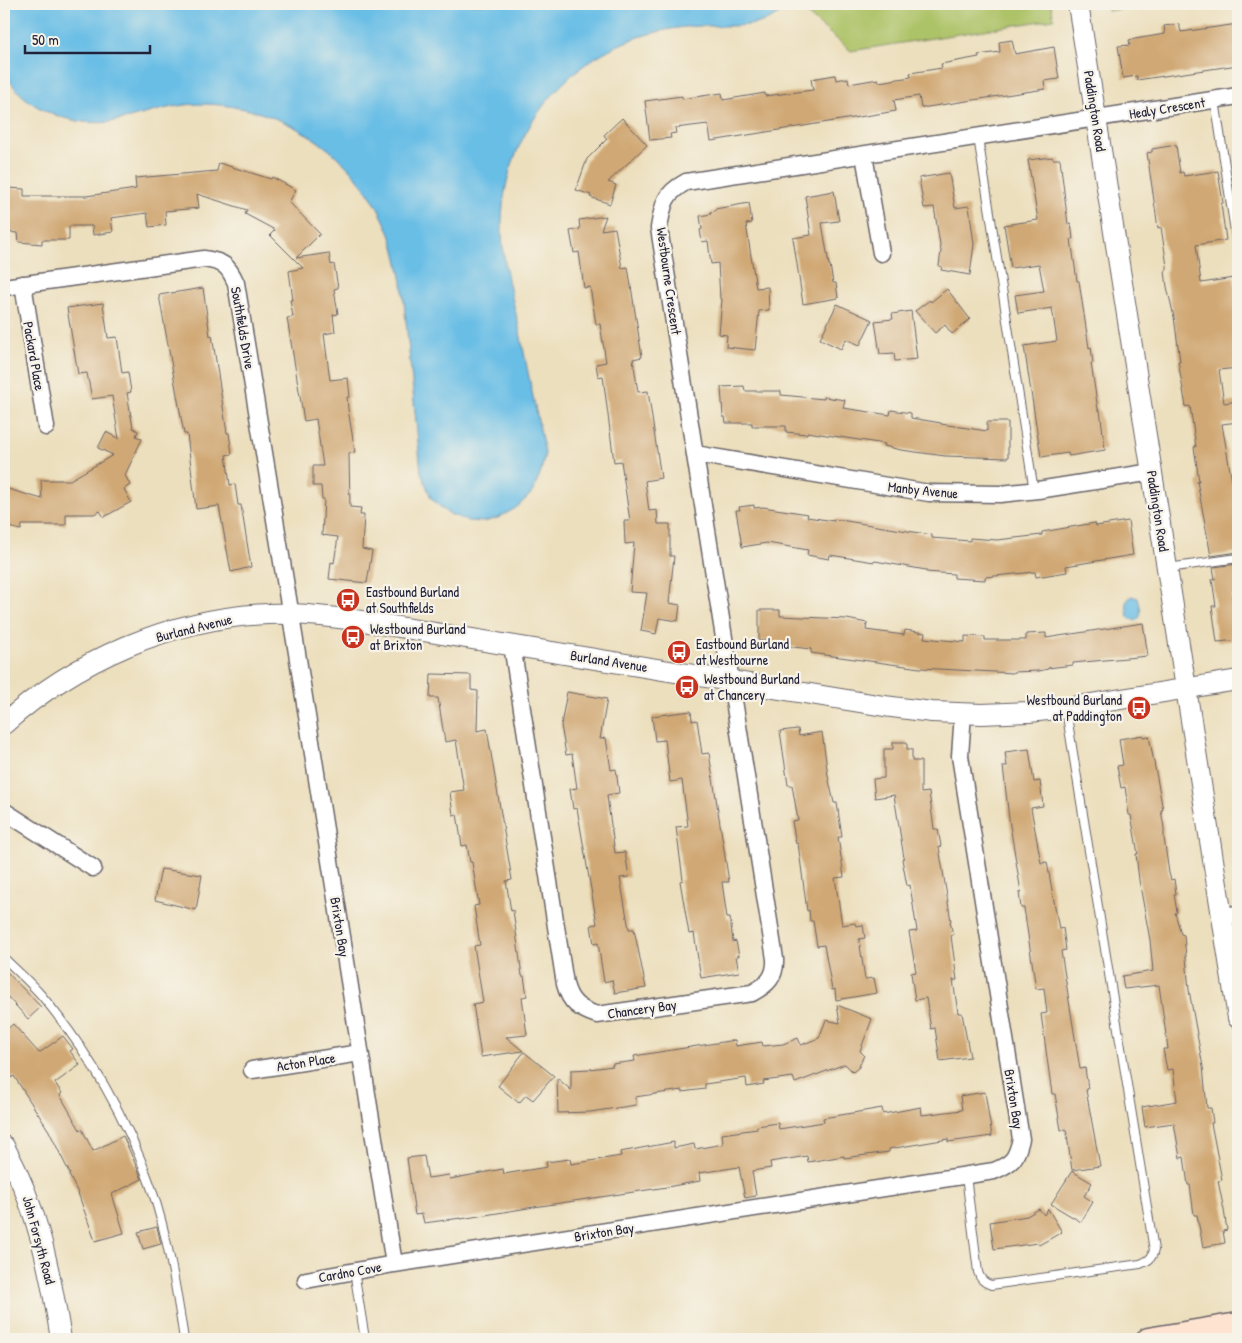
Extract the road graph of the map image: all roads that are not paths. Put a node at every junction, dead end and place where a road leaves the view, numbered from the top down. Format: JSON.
{"nodes":[{"id":1,"x":1078,"y":4,"type":"edge"},
{"id":2,"x":1238,"y":96,"type":"edge"},
{"id":3,"x":1216,"y":100,"type":"junction"},
{"id":4,"x":1096,"y":119,"type":"junction"},
{"id":5,"x":978,"y":138,"type":"junction"},
{"id":6,"x":864,"y":155,"type":"junction"},
{"id":7,"x":1238,"y":251,"type":"edge"},
{"id":8,"x":881,"y":253,"type":"dead end"},
{"id":9,"x":22,"y":284,"type":"junction"},
{"id":10,"x":4,"y":287,"type":"edge"},
{"id":11,"x":46,"y":427,"type":"dead end"},
{"id":12,"x":695,"y":454,"type":"junction"},
{"id":13,"x":1152,"y":472,"type":"junction"},
{"id":14,"x":1034,"y":491,"type":"junction"},
{"id":15,"x":1238,"y":558,"type":"edge"},
{"id":16,"x":1167,"y":568,"type":"junction"},
{"id":17,"x":290,"y":615,"type":"junction"},
{"id":18,"x":512,"y":645,"type":"junction"},
{"id":19,"x":1238,"y":680,"type":"edge"},
{"id":20,"x":731,"y":681,"type":"junction"},
{"id":21,"x":1186,"y":689,"type":"junction"},
{"id":22,"x":1066,"y":708,"type":"junction"},
{"id":23,"x":963,"y":713,"type":"junction"},
{"id":24,"x":4,"y":724,"type":"edge"},
{"id":25,"x":4,"y":812,"type":"edge"},
{"id":26,"x":92,"y":868,"type":"dead end"},
{"id":27,"x":1230,"y":915,"type":"edge"},
{"id":28,"x":4,"y":958,"type":"edge"},
{"id":29,"x":1238,"y":1018,"type":"edge"},
{"id":30,"x":360,"y":1053,"type":"junction"},
{"id":31,"x":252,"y":1070,"type":"dead end"},
{"id":32,"x":4,"y":1146,"type":"edge"},
{"id":33,"x":966,"y":1176,"type":"junction"},
{"id":34,"x":394,"y":1264,"type":"junction"},
{"id":35,"x":354,"y":1271,"type":"junction"},
{"id":36,"x":306,"y":1280,"type":"dead end"},
{"id":37,"x":1238,"y":1324,"type":"edge"},
{"id":38,"x":61,"y":1339,"type":"edge"},
{"id":39,"x":184,"y":1339,"type":"edge"},
{"id":40,"x":365,"y":1339,"type":"edge"},
{"id":41,"x":1148,"y":1339,"type":"edge"}],
"edges":[{"from":1,"to":4,"type":"street","name":"Paddington Road"},
{"from":2,"to":3,"type":"street","name":"Healy Crescent"},
{"from":3,"to":4,"type":"street","name":"Healy Crescent"},
{"from":3,"to":7,"type":"lane"},
{"from":4,"to":5,"type":"street","name":"Westbourne Crescent"},
{"from":4,"to":13,"type":"street","name":"Paddington Road"},
{"from":5,"to":6,"type":"street","name":"Westbourne Crescent"},
{"from":5,"to":14,"type":"lane"},
{"from":6,"to":8,"type":"street"},
{"from":6,"to":12,"type":"street","name":"Westbourne Crescent"},
{"from":9,"to":10,"type":"street","name":"Southfields Drive"},
{"from":9,"to":11,"type":"street","name":"Packard Place"},
{"from":9,"to":17,"type":"street","name":"Southfields Drive"},
{"from":12,"to":14,"type":"street","name":"Manby Avenue"},
{"from":12,"to":20,"type":"street","name":"Westbourne Crescent"},
{"from":13,"to":14,"type":"street","name":"Manby Avenue"},
{"from":13,"to":16,"type":"street","name":"Paddington Road"},
{"from":15,"to":16,"type":"lane"},
{"from":16,"to":21,"type":"street","name":"Paddington Road"},
{"from":17,"to":18,"type":"street","name":"Burland Avenue"},
{"from":17,"to":24,"type":"street","name":"Burland Avenue"},
{"from":17,"to":30,"type":"street","name":"Brixton Bay"},
{"from":18,"to":20,"type":"street","name":"Burland Avenue"},
{"from":18,"to":20,"type":"street","name":"Chancery Bay"},
{"from":19,"to":21,"type":"street","name":"Burland Avenue"},
{"from":20,"to":23,"type":"street","name":"Burland Avenue"},
{"from":21,"to":22,"type":"street","name":"Burland Avenue"},
{"from":21,"to":27,"type":"street","name":"Paddington Road"},
{"from":22,"to":23,"type":"street","name":"Burland Avenue"},
{"from":22,"to":33,"type":"lane"},
{"from":23,"to":33,"type":"street","name":"Brixton Bay"},
{"from":25,"to":26,"type":"street"},
{"from":27,"to":29,"type":"street","name":"Paddington Road"},
{"from":28,"to":39,"type":"lane"},
{"from":30,"to":31,"type":"street","name":"Acton Place"},
{"from":30,"to":34,"type":"street","name":"Brixton Bay"},
{"from":32,"to":38,"type":"street","name":"John Forsyth Road"},
{"from":33,"to":34,"type":"street","name":"Brixton Bay"},
{"from":34,"to":35,"type":"street","name":"Cardno Cove"},
{"from":35,"to":36,"type":"street","name":"Cardno Cove"},
{"from":35,"to":40,"type":"lane"},
{"from":37,"to":41,"type":"main road"}]}
